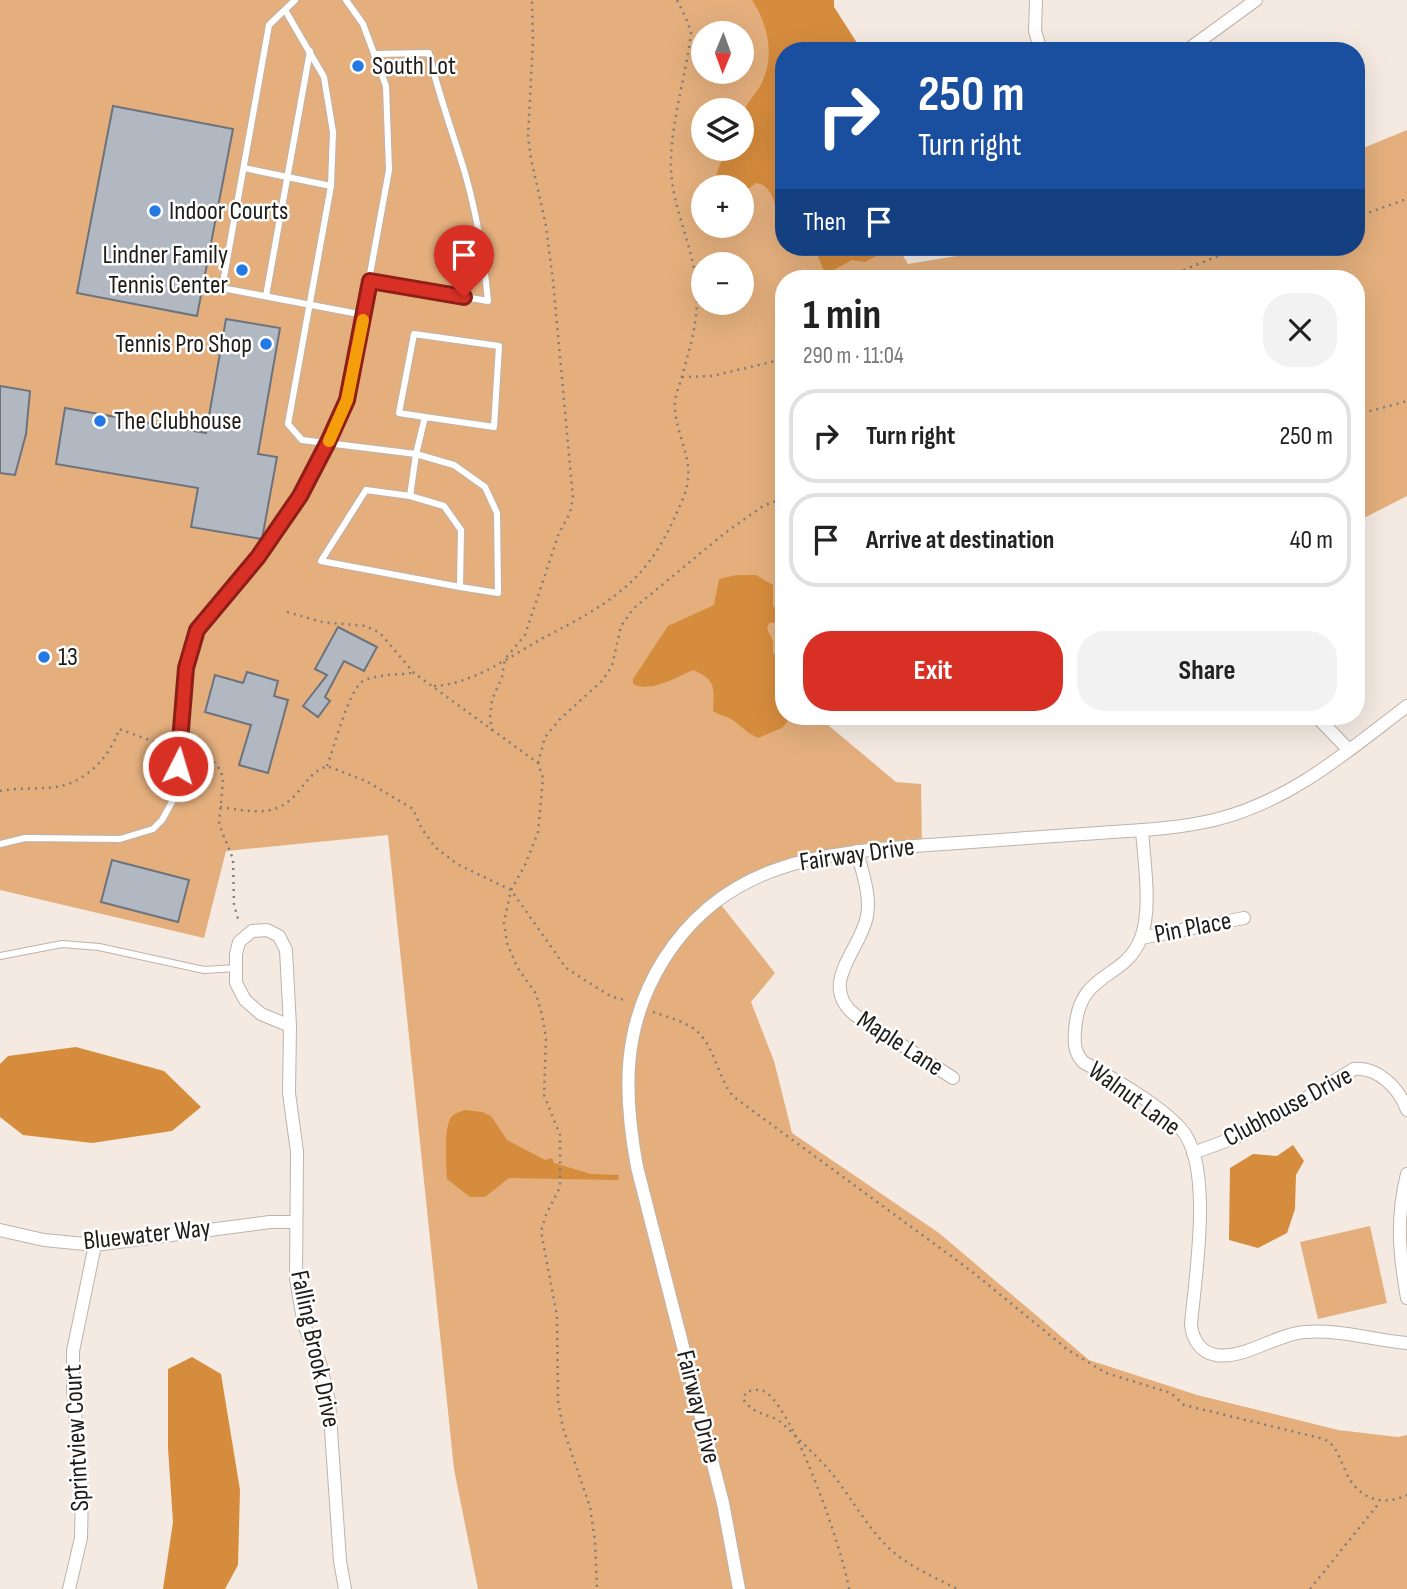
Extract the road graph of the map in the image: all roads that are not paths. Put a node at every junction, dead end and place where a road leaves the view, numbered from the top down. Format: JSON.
{"nodes":[{"id":1,"x":295,"y":0,"type":"edge"},
{"id":2,"x":346,"y":0,"type":"edge"},
{"id":3,"x":1036,"y":0,"type":"edge"},
{"id":4,"x":1256,"y":0,"type":"edge"},
{"id":5,"x":285,"y":10,"type":"junction"},
{"id":6,"x":1037,"y":42,"type":"edge"},
{"id":7,"x":1198,"y":42,"type":"edge"},
{"id":8,"x":310,"y":51,"type":"junction"},
{"id":9,"x":374,"y":54,"type":"junction"},
{"id":10,"x":244,"y":168,"type":"junction"},
{"id":11,"x":289,"y":176,"type":"junction"},
{"id":12,"x":331,"y":186,"type":"junction"},
{"id":13,"x":370,"y":281,"type":"junction"},
{"id":14,"x":266,"y":296,"type":"junction"},
{"id":15,"x":309,"y":304,"type":"junction"},
{"id":16,"x":364,"y":315,"type":"junction"},
{"id":17,"x":425,"y":417,"type":"junction"},
{"id":18,"x":328,"y":442,"type":"junction"},
{"id":19,"x":416,"y":454,"type":"junction"},
{"id":20,"x":410,"y":496,"type":"junction"},
{"id":21,"x":460,"y":587,"type":"junction"},
{"id":22,"x":1407,"y":706,"type":"edge"},
{"id":23,"x":1325,"y":725,"type":"edge"},
{"id":24,"x":1349,"y":750,"type":"junction"},
{"id":25,"x":1142,"y":830,"type":"junction"},
{"id":26,"x":0,"y":844,"type":"edge"},
{"id":27,"x":857,"y":851,"type":"junction"},
{"id":28,"x":1244,"y":918,"type":"dead end"},
{"id":29,"x":1141,"y":937,"type":"junction"},
{"id":30,"x":0,"y":956,"type":"edge"},
{"id":31,"x":236,"y":968,"type":"junction"},
{"id":32,"x":290,"y":1026,"type":"junction"},
{"id":33,"x":953,"y":1078,"type":"dead end"},
{"id":34,"x":1407,"y":1110,"type":"edge"},
{"id":35,"x":1193,"y":1153,"type":"junction"},
{"id":36,"x":1407,"y":1174,"type":"edge"},
{"id":37,"x":296,"y":1222,"type":"junction"},
{"id":38,"x":0,"y":1230,"type":"edge"},
{"id":39,"x":95,"y":1245,"type":"junction"},
{"id":40,"x":1407,"y":1297,"type":"edge"},
{"id":41,"x":1407,"y":1343,"type":"edge"},
{"id":42,"x":69,"y":1589,"type":"edge"},
{"id":43,"x":345,"y":1589,"type":"edge"},
{"id":44,"x":739,"y":1589,"type":"edge"}],
"edges":[{"from":1,"to":5,"type":"lane"},
{"from":2,"to":9,"type":"lane"},
{"from":3,"to":6,"type":"street"},
{"from":4,"to":7,"type":"street"},
{"from":5,"to":8,"type":"lane"},
{"from":5,"to":10,"type":"lane"},
{"from":8,"to":11,"type":"lane"},
{"from":8,"to":12,"type":"lane"},
{"from":9,"to":13,"type":"lane"},
{"from":9,"to":13,"type":"lane"},
{"from":10,"to":11,"type":"lane"},
{"from":10,"to":14,"type":"lane"},
{"from":11,"to":12,"type":"lane"},
{"from":11,"to":14,"type":"lane"},
{"from":12,"to":15,"type":"lane"},
{"from":13,"to":16,"type":"lane"},
{"from":14,"to":15,"type":"lane"},
{"from":15,"to":16,"type":"lane"},
{"from":15,"to":18,"type":"lane"},
{"from":16,"to":18,"type":"lane"},
{"from":17,"to":17,"type":"lane"},
{"from":17,"to":19,"type":"lane"},
{"from":18,"to":19,"type":"lane"},
{"from":18,"to":26,"type":"lane"},
{"from":19,"to":20,"type":"lane"},
{"from":19,"to":21,"type":"lane"},
{"from":20,"to":21,"type":"lane"},
{"from":20,"to":21,"type":"lane"},
{"from":22,"to":24,"type":"street","name":"Fairway Drive"},
{"from":23,"to":24,"type":"street"},
{"from":24,"to":25,"type":"street","name":"Fairway Drive"},
{"from":25,"to":27,"type":"street","name":"Fairway Drive"},
{"from":25,"to":29,"type":"street"},
{"from":27,"to":33,"type":"street","name":"Maple Lane"},
{"from":27,"to":44,"type":"street","name":"Fairway Drive"},
{"from":28,"to":29,"type":"street","name":"Pin Place"},
{"from":29,"to":35,"type":"street","name":"Walnut Lane"},
{"from":30,"to":31,"type":"lane"},
{"from":31,"to":32,"type":"street"},
{"from":31,"to":32,"type":"street","name":"Falling Brook Drive"},
{"from":32,"to":37,"type":"street","name":"Falling Brook Drive"},
{"from":34,"to":35,"type":"street","name":"Clubhouse Drive"},
{"from":35,"to":41,"type":"street","name":"Walnut Lane"},
{"from":36,"to":40,"type":"street"},
{"from":37,"to":39,"type":"street","name":"Bluewater Way"},
{"from":37,"to":43,"type":"street","name":"Falling Brook Drive"},
{"from":38,"to":39,"type":"street","name":"Bluewater Way"},
{"from":39,"to":42,"type":"street","name":"Sprintview Court"}]}
